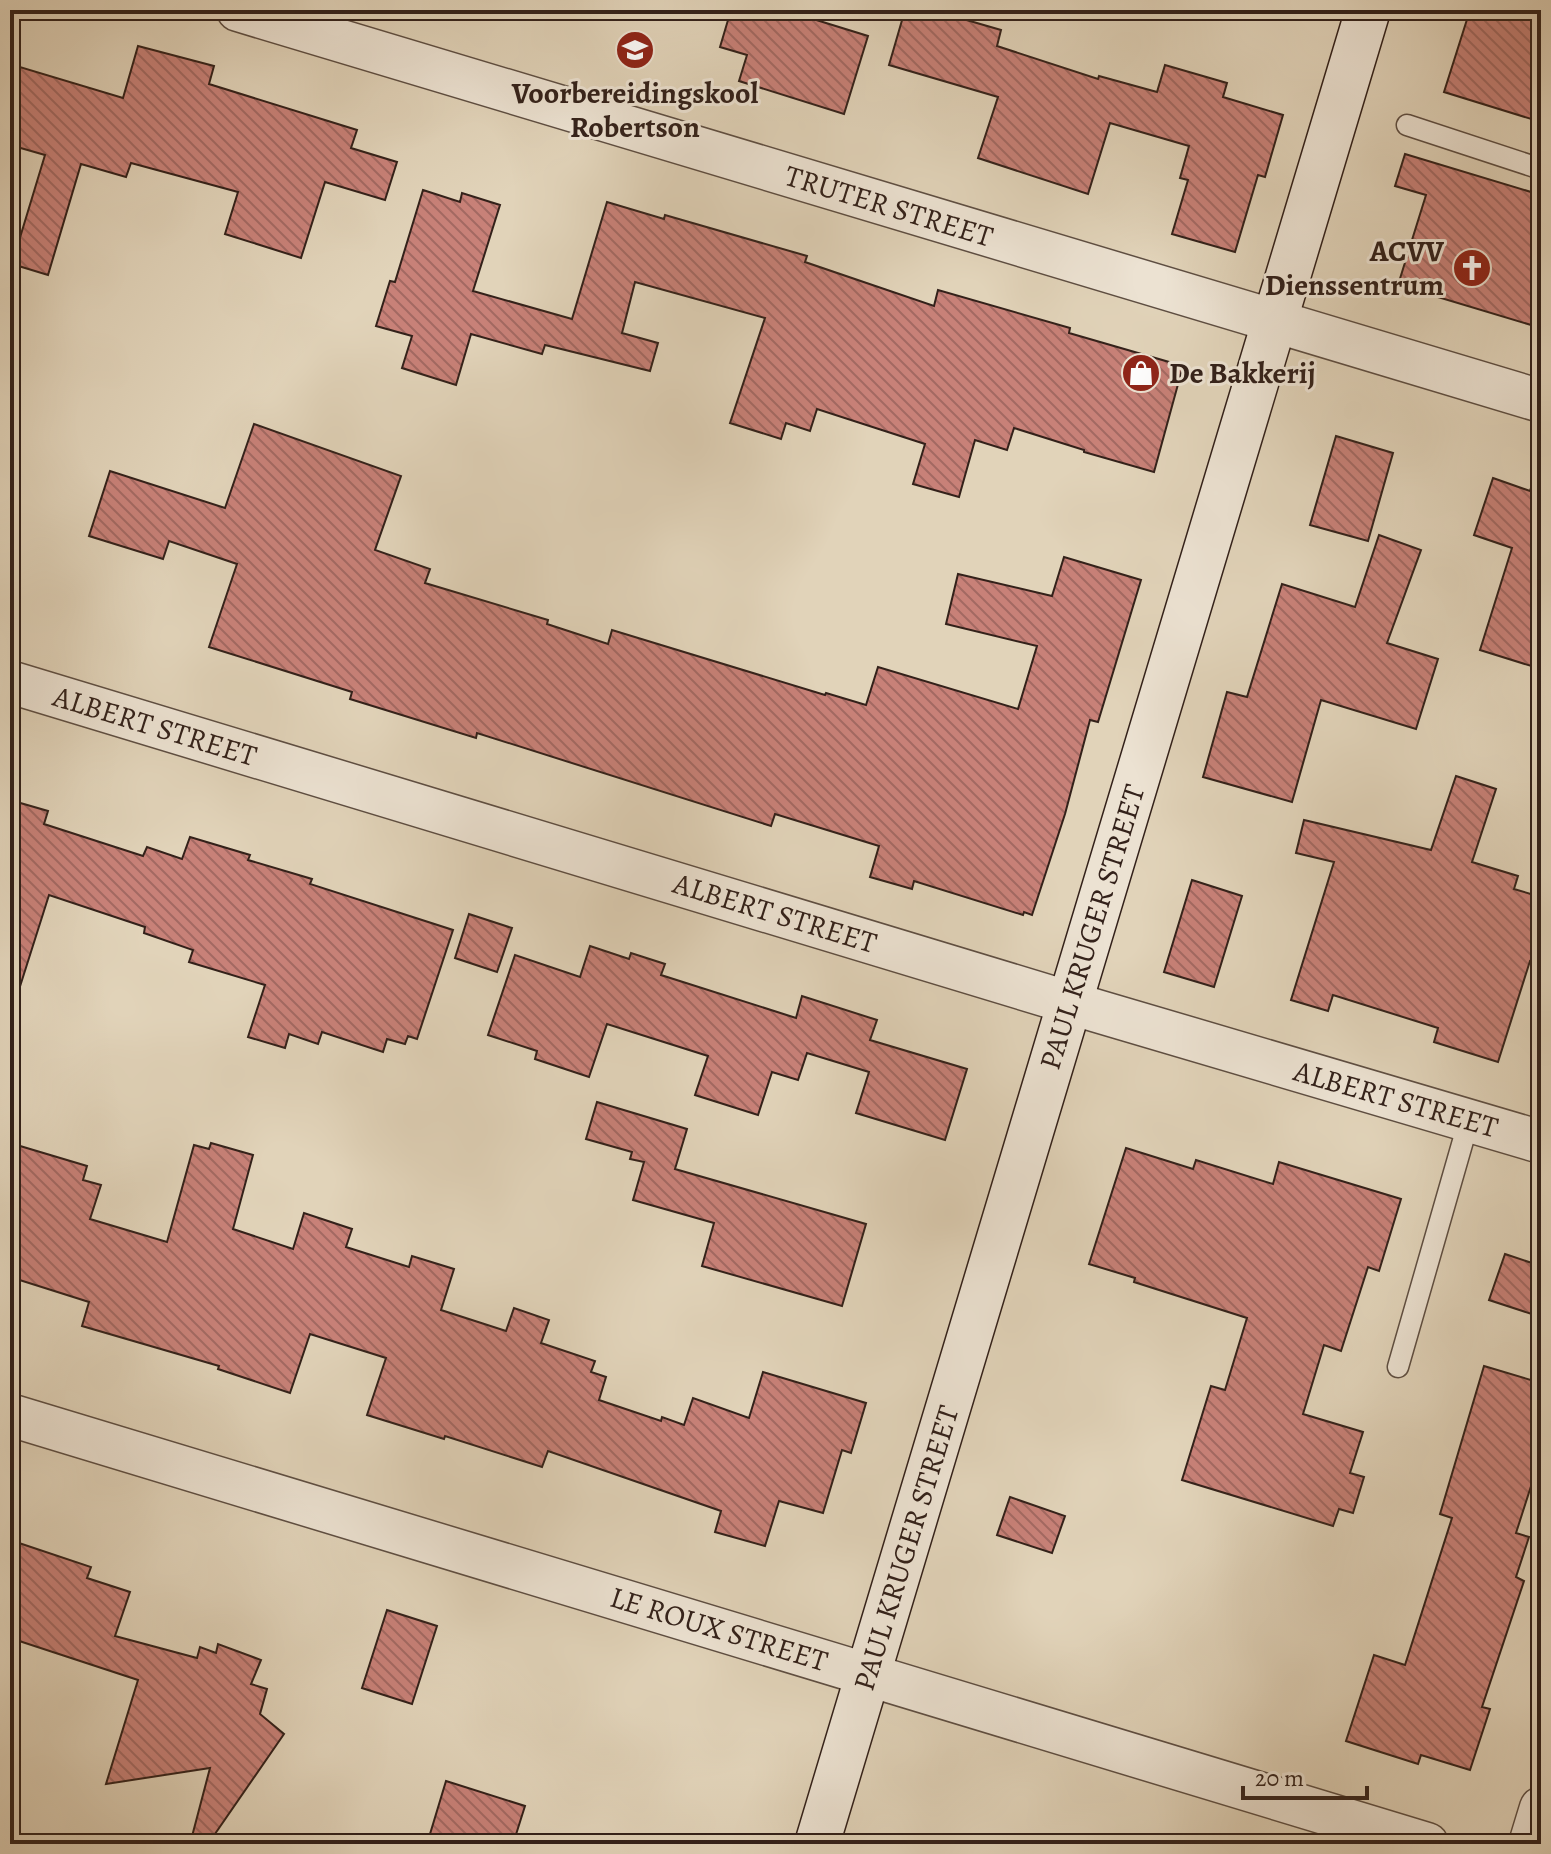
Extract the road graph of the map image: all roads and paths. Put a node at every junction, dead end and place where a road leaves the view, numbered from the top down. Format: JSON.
{"nodes":[{"id":1,"x":238,"y":10,"type":"edge"},
{"id":2,"x":1368,"y":10,"type":"edge"},
{"id":3,"x":1407,"y":125,"type":"dead end"},
{"id":4,"x":1541,"y":169,"type":"edge"},
{"id":5,"x":1275,"y":321,"type":"junction"},
{"id":6,"x":1541,"y":401,"type":"edge"},
{"id":7,"x":10,"y":682,"type":"edge"},
{"id":8,"x":1069,"y":1002,"type":"junction"},
{"id":9,"x":1469,"y":1120,"type":"junction"},
{"id":10,"x":1541,"y":1142,"type":"edge"},
{"id":11,"x":1398,"y":1367,"type":"dead end"},
{"id":12,"x":10,"y":1415,"type":"edge"},
{"id":13,"x":869,"y":1674,"type":"junction"},
{"id":14,"x":1541,"y":1808,"type":"edge"},
{"id":15,"x":817,"y":1844,"type":"edge"},
{"id":16,"x":1427,"y":1844,"type":"edge"},
{"id":17,"x":1530,"y":1844,"type":"edge"}],
"edges":[{"from":1,"to":5,"type":"street","name":"TRUTER STREET"},
{"from":2,"to":5,"type":"street","name":"PAUL KRUGER STREET"},
{"from":3,"to":4,"type":"lane"},
{"from":5,"to":6,"type":"street","name":"TRUTER STREET"},
{"from":5,"to":8,"type":"street","name":"PAUL KRUGER STREET"},
{"from":7,"to":8,"type":"street","name":"ALBERT STREET"},
{"from":8,"to":9,"type":"street","name":"ALBERT STREET"},
{"from":8,"to":13,"type":"street","name":"PAUL KRUGER STREET"},
{"from":9,"to":10,"type":"street","name":"ALBERT STREET"},
{"from":9,"to":11,"type":"lane"},
{"from":12,"to":13,"type":"street","name":"LE ROUX STREET"},
{"from":13,"to":15,"type":"street","name":"PAUL KRUGER STREET"},
{"from":13,"to":16,"type":"street","name":"LE ROUX STREET"},
{"from":14,"to":17,"type":"street"}]}
